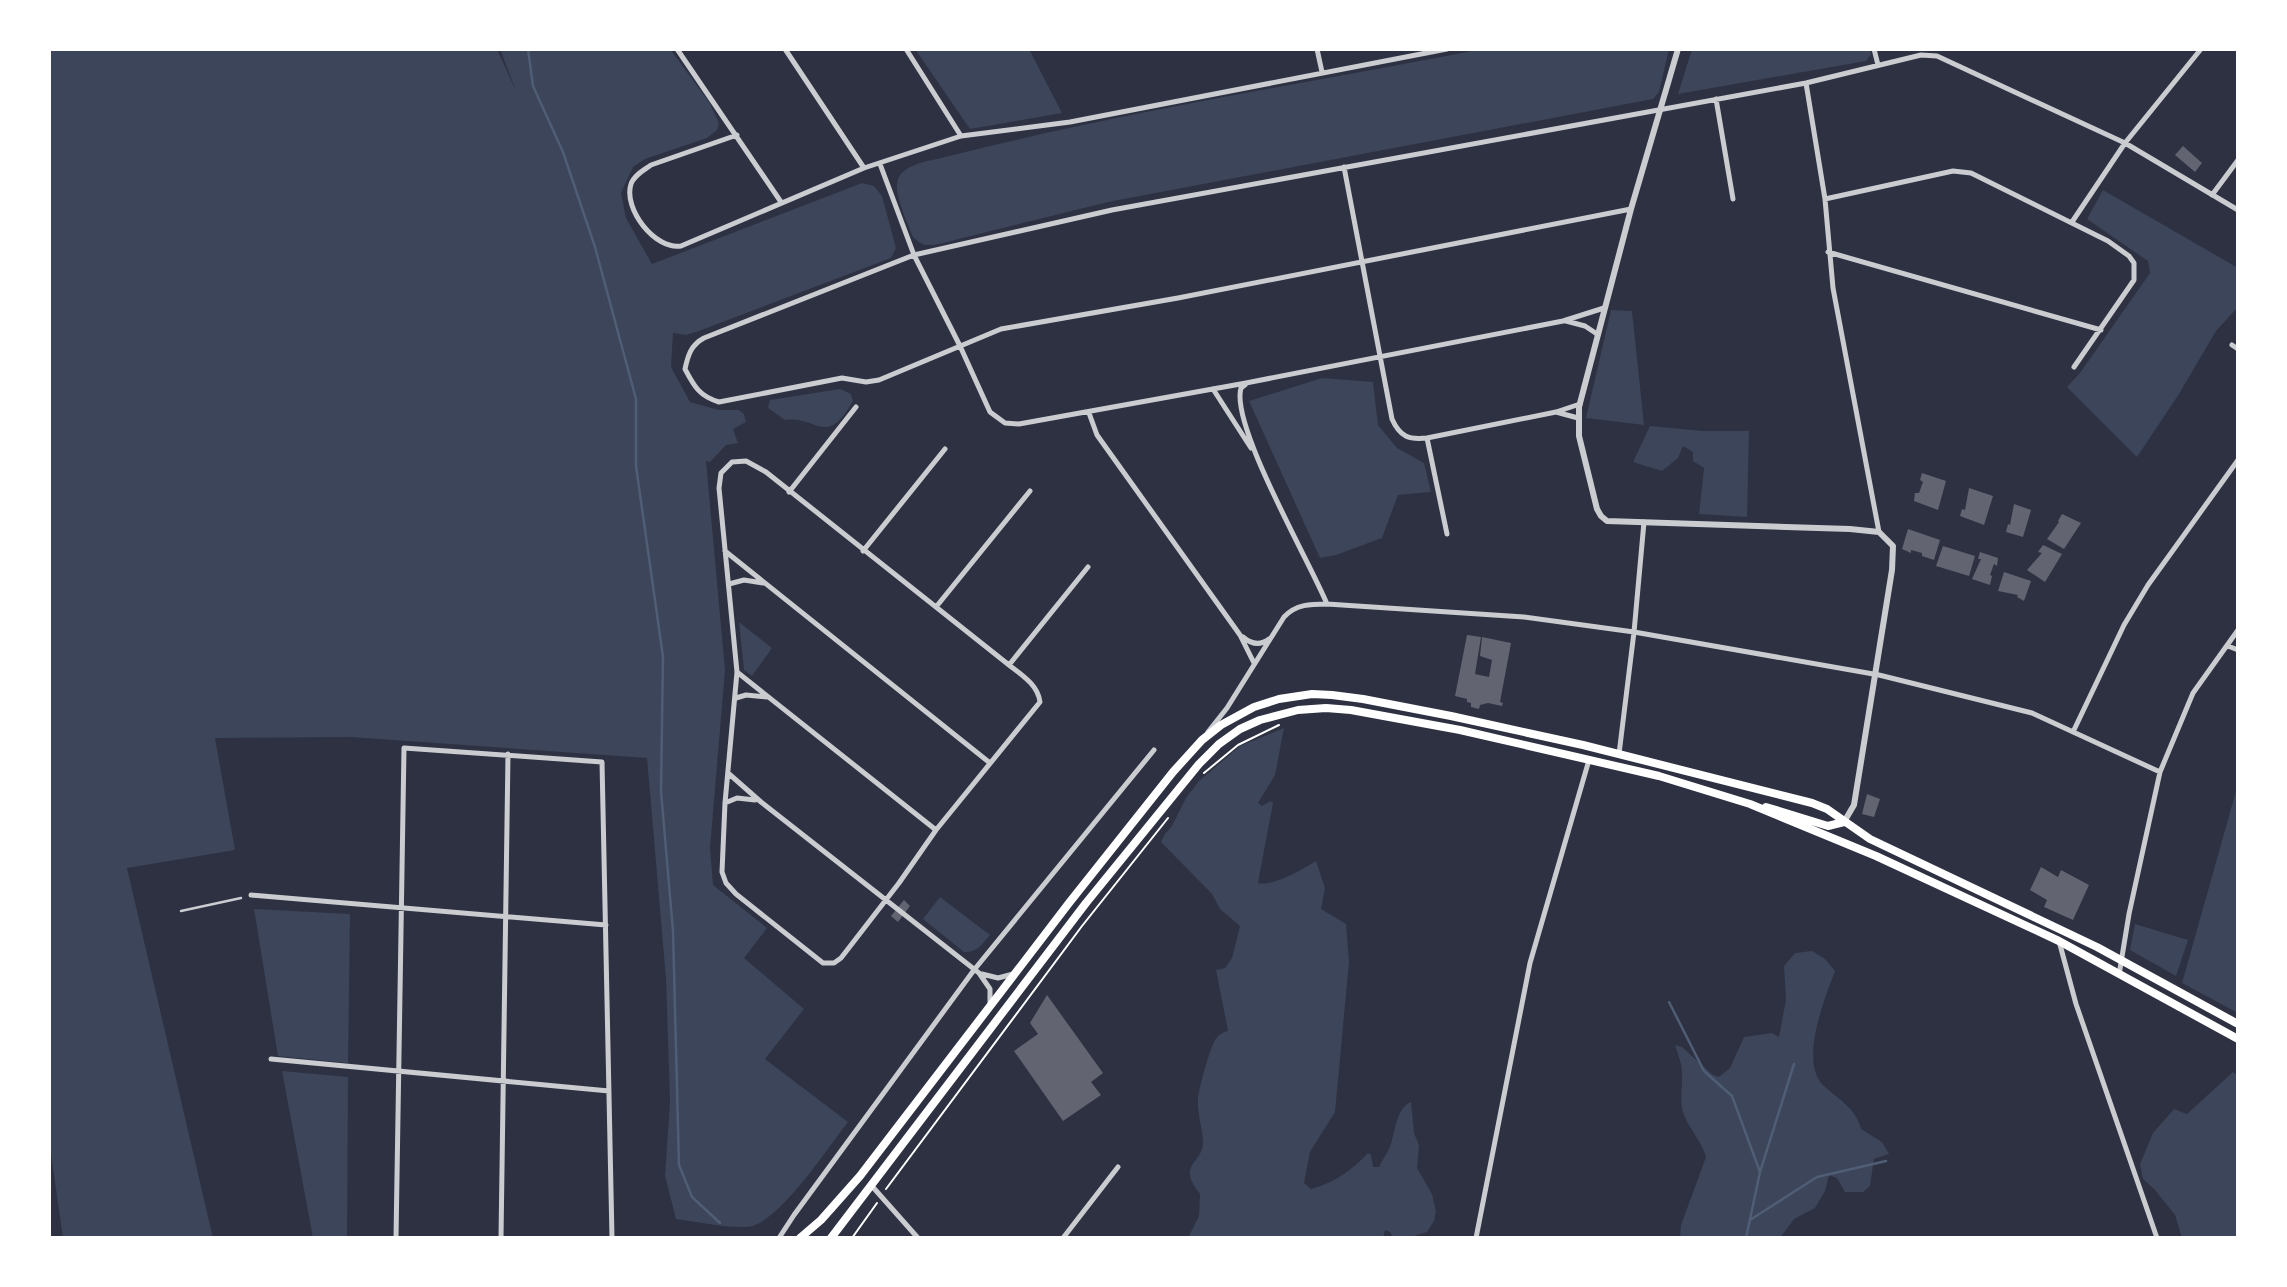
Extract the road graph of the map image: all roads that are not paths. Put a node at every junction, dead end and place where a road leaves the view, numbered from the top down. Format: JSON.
{"nodes":[{"id":1,"x":677,"y":49,"type":"edge"},
{"id":2,"x":785,"y":49,"type":"edge"},
{"id":3,"x":906,"y":49,"type":"edge"},
{"id":4,"x":1317,"y":49,"type":"edge"},
{"id":5,"x":1447,"y":49,"type":"edge"},
{"id":6,"x":1678,"y":49,"type":"edge"},
{"id":7,"x":1874,"y":49,"type":"edge"},
{"id":8,"x":2201,"y":49,"type":"edge"},
{"id":9,"x":1878,"y":65,"type":"junction"},
{"id":10,"x":1322,"y":72,"type":"junction"},
{"id":11,"x":1806,"y":83,"type":"junction"},
{"id":12,"x":1716,"y":99,"type":"junction"},
{"id":13,"x":1661,"y":108,"type":"junction"},
{"id":14,"x":737,"y":135,"type":"junction"},
{"id":15,"x":961,"y":136,"type":"junction"},
{"id":16,"x":2125,"y":143,"type":"junction"},
{"id":17,"x":2238,"y":160,"type":"edge"},
{"id":18,"x":880,"y":164,"type":"junction"},
{"id":19,"x":1344,"y":167,"type":"junction"},
{"id":20,"x":864,"y":168,"type":"junction"},
{"id":21,"x":2212,"y":195,"type":"junction"},
{"id":22,"x":1733,"y":199,"type":"dead end"},
{"id":23,"x":1825,"y":199,"type":"junction"},
{"id":24,"x":781,"y":202,"type":"junction"},
{"id":25,"x":1631,"y":209,"type":"junction"},
{"id":26,"x":2238,"y":210,"type":"edge"},
{"id":27,"x":2071,"y":222,"type":"junction"},
{"id":28,"x":1828,"y":252,"type":"junction"},
{"id":29,"x":914,"y":255,"type":"junction"},
{"id":30,"x":1362,"y":261,"type":"junction"},
{"id":31,"x":1604,"y":308,"type":"junction"},
{"id":32,"x":1563,"y":321,"type":"junction"},
{"id":33,"x":2101,"y":330,"type":"junction"},
{"id":34,"x":1597,"y":334,"type":"junction"},
{"id":35,"x":961,"y":346,"type":"junction"},
{"id":36,"x":1381,"y":357,"type":"junction"},
{"id":37,"x":2074,"y":367,"type":"dead end"},
{"id":38,"x":1246,"y":383,"type":"junction"},
{"id":39,"x":1213,"y":389,"type":"junction"},
{"id":40,"x":1580,"y":404,"type":"junction"},
{"id":41,"x":856,"y":407,"type":"dead end"},
{"id":42,"x":1089,"y":412,"type":"junction"},
{"id":43,"x":1556,"y":412,"type":"junction"},
{"id":44,"x":1578,"y":418,"type":"junction"},
{"id":45,"x":1427,"y":438,"type":"junction"},
{"id":46,"x":945,"y":449,"type":"dead end"},
{"id":47,"x":1255,"y":455,"type":"junction"},
{"id":48,"x":2238,"y":460,"type":"edge"},
{"id":49,"x":1030,"y":491,"type":"dead end"},
{"id":50,"x":789,"y":492,"type":"junction"},
{"id":51,"x":1644,"y":522,"type":"junction"},
{"id":52,"x":1879,"y":532,"type":"junction"},
{"id":53,"x":1447,"y":534,"type":"dead end"},
{"id":54,"x":724,"y":551,"type":"junction"},
{"id":55,"x":863,"y":551,"type":"junction"},
{"id":56,"x":1088,"y":567,"type":"dead end"},
{"id":57,"x":729,"y":584,"type":"junction"},
{"id":58,"x":766,"y":584,"type":"junction"},
{"id":59,"x":1328,"y":604,"type":"junction"},
{"id":60,"x":936,"y":607,"type":"junction"},
{"id":61,"x":2238,"y":630,"type":"edge"},
{"id":62,"x":1634,"y":632,"type":"junction"},
{"id":63,"x":1240,"y":635,"type":"junction"},
{"id":64,"x":1270,"y":638,"type":"junction"},
{"id":65,"x":2228,"y":646,"type":"junction"},
{"id":66,"x":2238,"y":650,"type":"edge"},
{"id":67,"x":1254,"y":663,"type":"junction"},
{"id":68,"x":1009,"y":665,"type":"junction"},
{"id":69,"x":737,"y":672,"type":"junction"},
{"id":70,"x":1874,"y":675,"type":"junction"},
{"id":71,"x":736,"y":698,"type":"junction"},
{"id":72,"x":770,"y":698,"type":"junction"},
{"id":73,"x":2073,"y":732,"type":"junction"},
{"id":74,"x":1202,"y":740,"type":"junction"},
{"id":75,"x":1154,"y":750,"type":"dead end"},
{"id":76,"x":508,"y":754,"type":"junction"},
{"id":77,"x":1619,"y":754,"type":"junction"},
{"id":78,"x":1589,"y":760,"type":"junction"},
{"id":79,"x":990,"y":763,"type":"junction"},
{"id":80,"x":2160,"y":772,"type":"junction"},
{"id":81,"x":728,"y":773,"type":"junction"},
{"id":82,"x":761,"y":802,"type":"junction"},
{"id":83,"x":724,"y":803,"type":"junction"},
{"id":84,"x":1750,"y":804,"type":"junction"},
{"id":85,"x":1844,"y":822,"type":"junction"},
{"id":86,"x":936,"y":830,"type":"junction"},
{"id":87,"x":251,"y":895,"type":"dead end"},
{"id":88,"x":241,"y":898,"type":"dead end"},
{"id":89,"x":885,"y":901,"type":"junction"},
{"id":90,"x":401,"y":908,"type":"junction"},
{"id":91,"x":181,"y":911,"type":"dead end"},
{"id":92,"x":506,"y":917,"type":"junction"},
{"id":93,"x":606,"y":925,"type":"junction"},
{"id":94,"x":2059,"y":941,"type":"junction"},
{"id":95,"x":2122,"y":960,"type":"junction"},
{"id":96,"x":977,"y":971,"type":"junction"},
{"id":97,"x":1016,"y":973,"type":"junction"},
{"id":98,"x":2119,"y":975,"type":"junction"},
{"id":99,"x":990,"y":1006,"type":"junction"},
{"id":100,"x":2238,"y":1024,"type":"edge"},
{"id":101,"x":2238,"y":1039,"type":"edge"},
{"id":102,"x":271,"y":1059,"type":"dead end"},
{"id":103,"x":399,"y":1071,"type":"junction"},
{"id":104,"x":503,"y":1081,"type":"junction"},
{"id":105,"x":609,"y":1091,"type":"junction"},
{"id":106,"x":1118,"y":1167,"type":"dead end"},
{"id":107,"x":871,"y":1185,"type":"junction"},
{"id":108,"x":396,"y":1238,"type":"edge"},
{"id":109,"x":501,"y":1238,"type":"edge"},
{"id":110,"x":612,"y":1238,"type":"edge"},
{"id":111,"x":779,"y":1238,"type":"edge"},
{"id":112,"x":800,"y":1238,"type":"edge"},
{"id":113,"x":831,"y":1238,"type":"edge"},
{"id":114,"x":918,"y":1238,"type":"edge"},
{"id":115,"x":1063,"y":1238,"type":"edge"},
{"id":116,"x":1476,"y":1238,"type":"edge"},
{"id":117,"x":2157,"y":1238,"type":"edge"}],
"edges":[{"from":1,"to":14,"type":"street"},
{"from":2,"to":20,"type":"street"},
{"from":3,"to":15,"type":"street"},
{"from":4,"to":10,"type":"street"},
{"from":5,"to":10,"type":"street"},
{"from":6,"to":13,"type":"street"},
{"from":7,"to":9,"type":"street"},
{"from":8,"to":16,"type":"street"},
{"from":9,"to":11,"type":"street"},
{"from":9,"to":16,"type":"street"},
{"from":10,"to":15,"type":"street"},
{"from":11,"to":12,"type":"street"},
{"from":11,"to":23,"type":"street"},
{"from":12,"to":13,"type":"street"},
{"from":12,"to":22,"type":"street"},
{"from":13,"to":19,"type":"street"},
{"from":13,"to":25,"type":"street"},
{"from":14,"to":24,"type":"street"},
{"from":14,"to":24,"type":"street"},
{"from":15,"to":18,"type":"street"},
{"from":16,"to":21,"type":"street"},
{"from":16,"to":27,"type":"street"},
{"from":17,"to":21,"type":"street"},
{"from":18,"to":20,"type":"street"},
{"from":18,"to":29,"type":"street"},
{"from":19,"to":29,"type":"street"},
{"from":19,"to":30,"type":"street"},
{"from":20,"to":24,"type":"street"},
{"from":21,"to":26,"type":"street"},
{"from":23,"to":27,"type":"street"},
{"from":23,"to":28,"type":"street"},
{"from":25,"to":30,"type":"street"},
{"from":25,"to":31,"type":"street"},
{"from":27,"to":33,"type":"street"},
{"from":28,"to":33,"type":"street"},
{"from":28,"to":52,"type":"street"},
{"from":29,"to":35,"type":"street"},
{"from":29,"to":35,"type":"street"},
{"from":30,"to":35,"type":"street"},
{"from":30,"to":36,"type":"street"},
{"from":31,"to":32,"type":"street"},
{"from":31,"to":34,"type":"street"},
{"from":32,"to":34,"type":"street"},
{"from":32,"to":36,"type":"street"},
{"from":33,"to":37,"type":"street"},
{"from":34,"to":40,"type":"street"},
{"from":35,"to":42,"type":"street"},
{"from":36,"to":38,"type":"street"},
{"from":36,"to":45,"type":"street"},
{"from":38,"to":39,"type":"street"},
{"from":38,"to":47,"type":"street"},
{"from":39,"to":42,"type":"street"},
{"from":39,"to":47,"type":"street"},
{"from":40,"to":43,"type":"street"},
{"from":40,"to":44,"type":"street"},
{"from":41,"to":50,"type":"street"},
{"from":42,"to":63,"type":"street"},
{"from":43,"to":44,"type":"street"},
{"from":43,"to":45,"type":"street"},
{"from":44,"to":51,"type":"street"},
{"from":45,"to":53,"type":"street"},
{"from":46,"to":55,"type":"street"},
{"from":47,"to":59,"type":"street"},
{"from":48,"to":73,"type":"street"},
{"from":49,"to":60,"type":"street"},
{"from":50,"to":54,"type":"street"},
{"from":50,"to":55,"type":"street"},
{"from":51,"to":52,"type":"street"},
{"from":51,"to":62,"type":"street"},
{"from":52,"to":70,"type":"street"},
{"from":54,"to":57,"type":"street"},
{"from":54,"to":58,"type":"street"},
{"from":55,"to":60,"type":"street"},
{"from":56,"to":68,"type":"street"},
{"from":57,"to":58,"type":"street"},
{"from":57,"to":69,"type":"street"},
{"from":58,"to":79,"type":"street"},
{"from":59,"to":62,"type":"street"},
{"from":59,"to":64,"type":"street"},
{"from":60,"to":68,"type":"street"},
{"from":61,"to":65,"type":"street"},
{"from":62,"to":70,"type":"street"},
{"from":62,"to":77,"type":"street"},
{"from":63,"to":64,"type":"street"},
{"from":63,"to":67,"type":"street"},
{"from":64,"to":67,"type":"street"},
{"from":65,"to":66,"type":"street"},
{"from":65,"to":80,"type":"street"},
{"from":67,"to":74,"type":"street"},
{"from":68,"to":79,"type":"street"},
{"from":69,"to":71,"type":"street"},
{"from":69,"to":72,"type":"street"},
{"from":70,"to":73,"type":"street"},
{"from":70,"to":85,"type":"street"},
{"from":71,"to":72,"type":"street"},
{"from":71,"to":81,"type":"street"},
{"from":72,"to":86,"type":"street"},
{"from":73,"to":80,"type":"street"},
{"from":74,"to":77,"type":"main road"},
{"from":74,"to":97,"type":"main road"},
{"from":75,"to":96,"type":"street"},
{"from":76,"to":90,"type":"street"},
{"from":76,"to":92,"type":"street"},
{"from":76,"to":93,"type":"street"},
{"from":77,"to":85,"type":"main road"},
{"from":78,"to":84,"type":"main road"},
{"from":78,"to":107,"type":"main road"},
{"from":78,"to":116,"type":"street"},
{"from":79,"to":86,"type":"street"},
{"from":80,"to":95,"type":"street"},
{"from":81,"to":82,"type":"street"},
{"from":81,"to":83,"type":"street"},
{"from":82,"to":83,"type":"street"},
{"from":82,"to":89,"type":"street"},
{"from":83,"to":89,"type":"street"},
{"from":84,"to":85,"type":"main road"},
{"from":84,"to":94,"type":"main road"},
{"from":85,"to":95,"type":"main road"},
{"from":86,"to":89,"type":"street"},
{"from":87,"to":90,"type":"street"},
{"from":88,"to":91,"type":"lane"},
{"from":89,"to":96,"type":"street"},
{"from":90,"to":92,"type":"street"},
{"from":90,"to":103,"type":"street"},
{"from":92,"to":93,"type":"street"},
{"from":92,"to":104,"type":"street"},
{"from":93,"to":105,"type":"street"},
{"from":94,"to":98,"type":"main road"},
{"from":94,"to":117,"type":"street"},
{"from":95,"to":98,"type":"street"},
{"from":95,"to":100,"type":"main road"},
{"from":96,"to":97,"type":"street"},
{"from":96,"to":99,"type":"street"},
{"from":96,"to":111,"type":"street"},
{"from":97,"to":99,"type":"main road"},
{"from":98,"to":101,"type":"main road"},
{"from":99,"to":112,"type":"main road"},
{"from":102,"to":103,"type":"street"},
{"from":103,"to":104,"type":"street"},
{"from":103,"to":108,"type":"street"},
{"from":104,"to":105,"type":"street"},
{"from":104,"to":109,"type":"street"},
{"from":105,"to":110,"type":"street"},
{"from":106,"to":115,"type":"street"},
{"from":107,"to":113,"type":"main road"},
{"from":107,"to":114,"type":"street"}]}
